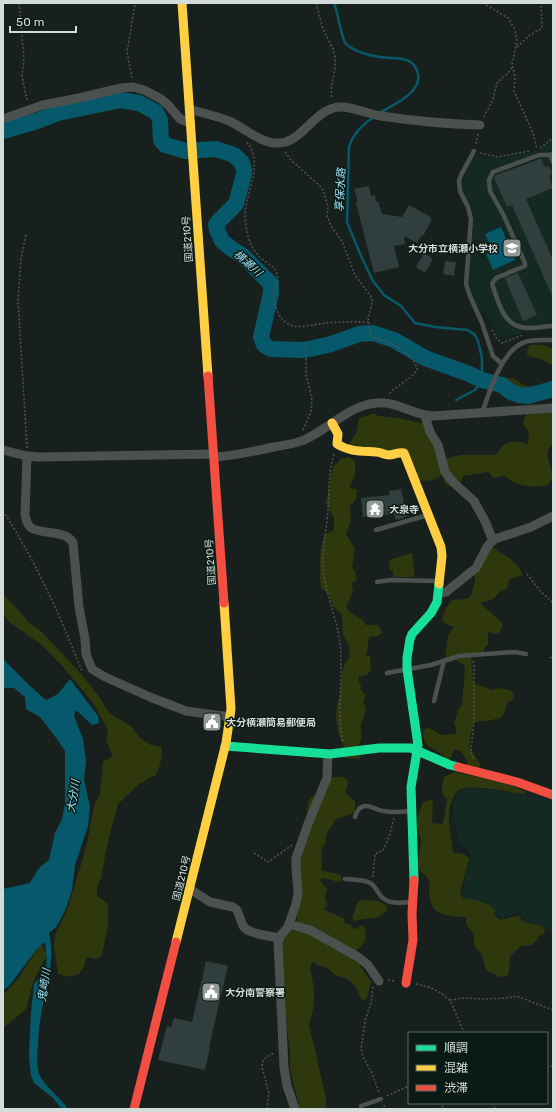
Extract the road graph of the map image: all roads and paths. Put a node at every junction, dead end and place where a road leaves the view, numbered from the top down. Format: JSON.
{"nodes":[{"id":1,"x":18,"y":3,"type":"edge"},
{"id":2,"x":135,"y":3,"type":"edge"},
{"id":3,"x":182,"y":3,"type":"edge"},
{"id":4,"x":316,"y":3,"type":"edge"},
{"id":5,"x":483,"y":3,"type":"edge"},
{"id":6,"x":541,"y":6,"type":"dead end"},
{"id":7,"x":517,"y":47,"type":"junction"},
{"id":8,"x":512,"y":67,"type":"junction"},
{"id":9,"x":138,"y":88,"type":"junction"},
{"id":10,"x":332,"y":108,"type":"junction"},
{"id":11,"x":29,"y":109,"type":"junction"},
{"id":12,"x":189,"y":109,"type":"junction"},
{"id":13,"x":3,"y":119,"type":"edge"},
{"id":14,"x":190,"y":123,"type":"junction"},
{"id":15,"x":480,"y":125,"type":"junction"},
{"id":16,"x":243,"y":138,"type":"dead end"},
{"id":17,"x":553,"y":138,"type":"edge"},
{"id":18,"x":280,"y":143,"type":"junction"},
{"id":19,"x":537,"y":149,"type":"junction"},
{"id":20,"x":474,"y":151,"type":"junction"},
{"id":21,"x":551,"y":154,"type":"edge"},
{"id":22,"x":553,"y":162,"type":"edge"},
{"id":23,"x":26,"y":235,"type":"dead end"},
{"id":24,"x":368,"y":322,"type":"junction"},
{"id":25,"x":553,"y":326,"type":"edge"},
{"id":26,"x":491,"y":328,"type":"dead end"},
{"id":27,"x":524,"y":334,"type":"dead end"},
{"id":28,"x":553,"y":340,"type":"edge"},
{"id":29,"x":306,"y":347,"type":"dead end"},
{"id":30,"x":502,"y":364,"type":"junction"},
{"id":31,"x":386,"y":402,"type":"junction"},
{"id":32,"x":553,"y":408,"type":"edge"},
{"id":33,"x":482,"y":413,"type":"junction"},
{"id":34,"x":425,"y":416,"type":"junction"},
{"id":35,"x":332,"y":423,"type":"junction"},
{"id":36,"x":297,"y":442,"type":"junction"},
{"id":37,"x":337,"y":444,"type":"junction"},
{"id":38,"x":3,"y":450,"type":"edge"},
{"id":39,"x":214,"y":455,"type":"junction"},
{"id":40,"x":27,"y":456,"type":"junction"},
{"id":41,"x":3,"y":511,"type":"edge"},
{"id":42,"x":429,"y":514,"type":"junction"},
{"id":43,"x":553,"y":516,"type":"edge"},
{"id":44,"x":376,"y":530,"type":"dead end"},
{"id":45,"x":493,"y":541,"type":"junction"},
{"id":46,"x":527,"y":574,"type":"dead end"},
{"id":47,"x":439,"y":581,"type":"junction"},
{"id":48,"x":377,"y":582,"type":"dead end"},
{"id":49,"x":439,"y":594,"type":"junction"},
{"id":50,"x":553,"y":603,"type":"edge"},
{"id":51,"x":526,"y":654,"type":"dead end"},
{"id":52,"x":467,"y":656,"type":"junction"},
{"id":53,"x":550,"y":658,"type":"dead end"},
{"id":54,"x":553,"y":659,"type":"edge"},
{"id":55,"x":444,"y":661,"type":"junction"},
{"id":56,"x":407,"y":669,"type":"junction"},
{"id":57,"x":82,"y":671,"type":"dead end"},
{"id":58,"x":387,"y":673,"type":"dead end"},
{"id":59,"x":434,"y":701,"type":"dead end"},
{"id":60,"x":230,"y":716,"type":"junction"},
{"id":61,"x":225,"y":746,"type":"junction"},
{"id":62,"x":418,"y":750,"type":"junction"},
{"id":63,"x":345,"y":753,"type":"junction"},
{"id":64,"x":328,"y":754,"type":"junction"},
{"id":65,"x":478,"y":772,"type":"junction"},
{"id":66,"x":553,"y":795,"type":"edge"},
{"id":67,"x":412,"y":811,"type":"junction"},
{"id":68,"x":395,"y":812,"type":"junction"},
{"id":69,"x":355,"y":817,"type":"dead end"},
{"id":70,"x":302,"y":840,"type":"junction"},
{"id":71,"x":254,"y":853,"type":"dead end"},
{"id":72,"x":373,"y":877,"type":"dead end"},
{"id":73,"x":345,"y":879,"type":"dead end"},
{"id":74,"x":190,"y":889,"type":"junction"},
{"id":75,"x":413,"y":902,"type":"junction"},
{"id":76,"x":289,"y":924,"type":"junction"},
{"id":77,"x":280,"y":938,"type":"junction"},
{"id":78,"x":379,"y":981,"type":"junction"},
{"id":79,"x":406,"y":983,"type":"junction"},
{"id":80,"x":449,"y":1000,"type":"junction"},
{"id":81,"x":553,"y":1010,"type":"edge"},
{"id":82,"x":464,"y":1032,"type":"edge"},
{"id":83,"x":283,"y":1052,"type":"junction"},
{"id":84,"x":408,"y":1086,"type":"edge"},
{"id":85,"x":381,"y":1099,"type":"junction"},
{"id":86,"x":361,"y":1106,"type":"dead end"},
{"id":87,"x":134,"y":1109,"type":"edge"},
{"id":88,"x":267,"y":1109,"type":"edge"},
{"id":89,"x":295,"y":1109,"type":"edge"},
{"id":90,"x":385,"y":1109,"type":"edge"},
{"id":91,"x":459,"y":1109,"type":"edge"},
{"id":92,"x":466,"y":1109,"type":"edge"}],
"edges":[{"from":1,"to":11,"type":"path"},
{"from":2,"to":9,"type":"path"},
{"from":3,"to":12,"type":"main road","name":"国道210号"},
{"from":4,"to":10,"type":"path"},
{"from":5,"to":7,"type":"path"},
{"from":6,"to":7,"type":"path"},
{"from":7,"to":8,"type":"path"},
{"from":8,"to":15,"type":"path"},
{"from":8,"to":19,"type":"path"},
{"from":9,"to":11,"type":"street"},
{"from":9,"to":14,"type":"street"},
{"from":10,"to":15,"type":"street"},
{"from":10,"to":18,"type":"street"},
{"from":11,"to":13,"type":"street"},
{"from":12,"to":14,"type":"main road","name":"国道210号"},
{"from":12,"to":18,"type":"street"},
{"from":14,"to":39,"type":"main road","name":"国道210号"},
{"from":15,"to":20,"type":"path"},
{"from":16,"to":24,"type":"path"},
{"from":17,"to":19,"type":"path"},
{"from":18,"to":24,"type":"path"},
{"from":19,"to":20,"type":"path"},
{"from":20,"to":30,"type":"lane"},
{"from":21,"to":22,"type":"lane"},
{"from":21,"to":25,"type":"lane"},
{"from":23,"to":40,"type":"path"},
{"from":24,"to":31,"type":"path"},
{"from":26,"to":27,"type":"path"},
{"from":28,"to":30,"type":"lane"},
{"from":29,"to":36,"type":"path"},
{"from":30,"to":33,"type":"lane"},
{"from":31,"to":34,"type":"street"},
{"from":31,"to":35,"type":"street"},
{"from":32,"to":33,"type":"street"},
{"from":33,"to":34,"type":"street"},
{"from":34,"to":45,"type":"street"},
{"from":35,"to":36,"type":"street"},
{"from":35,"to":37,"type":"main road"},
{"from":36,"to":39,"type":"street"},
{"from":37,"to":42,"type":"main road"},
{"from":37,"to":63,"type":"path"},
{"from":38,"to":40,"type":"street"},
{"from":39,"to":40,"type":"street"},
{"from":39,"to":60,"type":"main road","name":"国道210号"},
{"from":40,"to":60,"type":"street"},
{"from":41,"to":57,"type":"path"},
{"from":42,"to":44,"type":"lane"},
{"from":42,"to":47,"type":"main road"},
{"from":43,"to":45,"type":"street"},
{"from":45,"to":49,"type":"street"},
{"from":46,"to":50,"type":"path"},
{"from":47,"to":48,"type":"lane"},
{"from":47,"to":49,"type":"main road"},
{"from":49,"to":56,"type":"main road"},
{"from":51,"to":52,"type":"lane"},
{"from":52,"to":55,"type":"lane"},
{"from":52,"to":65,"type":"path"},
{"from":53,"to":54,"type":"path"},
{"from":55,"to":56,"type":"lane"},
{"from":55,"to":59,"type":"lane"},
{"from":56,"to":58,"type":"lane"},
{"from":56,"to":62,"type":"main road"},
{"from":60,"to":61,"type":"main road","name":"国道210号"},
{"from":61,"to":64,"type":"main road"},
{"from":61,"to":74,"type":"main road","name":"国道210号"},
{"from":62,"to":63,"type":"main road"},
{"from":62,"to":65,"type":"main road"},
{"from":62,"to":67,"type":"main road"},
{"from":63,"to":64,"type":"main road"},
{"from":64,"to":70,"type":"street"},
{"from":65,"to":66,"type":"main road"},
{"from":67,"to":68,"type":"lane"},
{"from":67,"to":75,"type":"main road"},
{"from":68,"to":69,"type":"lane"},
{"from":68,"to":72,"type":"path"},
{"from":70,"to":71,"type":"path"},
{"from":70,"to":76,"type":"street"},
{"from":73,"to":75,"type":"lane"},
{"from":74,"to":77,"type":"street"},
{"from":74,"to":87,"type":"main road","name":"国道210号"},
{"from":75,"to":79,"type":"main road"},
{"from":76,"to":77,"type":"street"},
{"from":76,"to":78,"type":"street"},
{"from":77,"to":83,"type":"street"},
{"from":78,"to":79,"type":"path"},
{"from":78,"to":85,"type":"path"},
{"from":79,"to":80,"type":"path"},
{"from":80,"to":81,"type":"path"},
{"from":80,"to":82,"type":"path"},
{"from":83,"to":88,"type":"path"},
{"from":83,"to":89,"type":"street"},
{"from":84,"to":85,"type":"path"},
{"from":85,"to":86,"type":"lane"},
{"from":85,"to":90,"type":"path"},
{"from":91,"to":92,"type":"path"}]}
